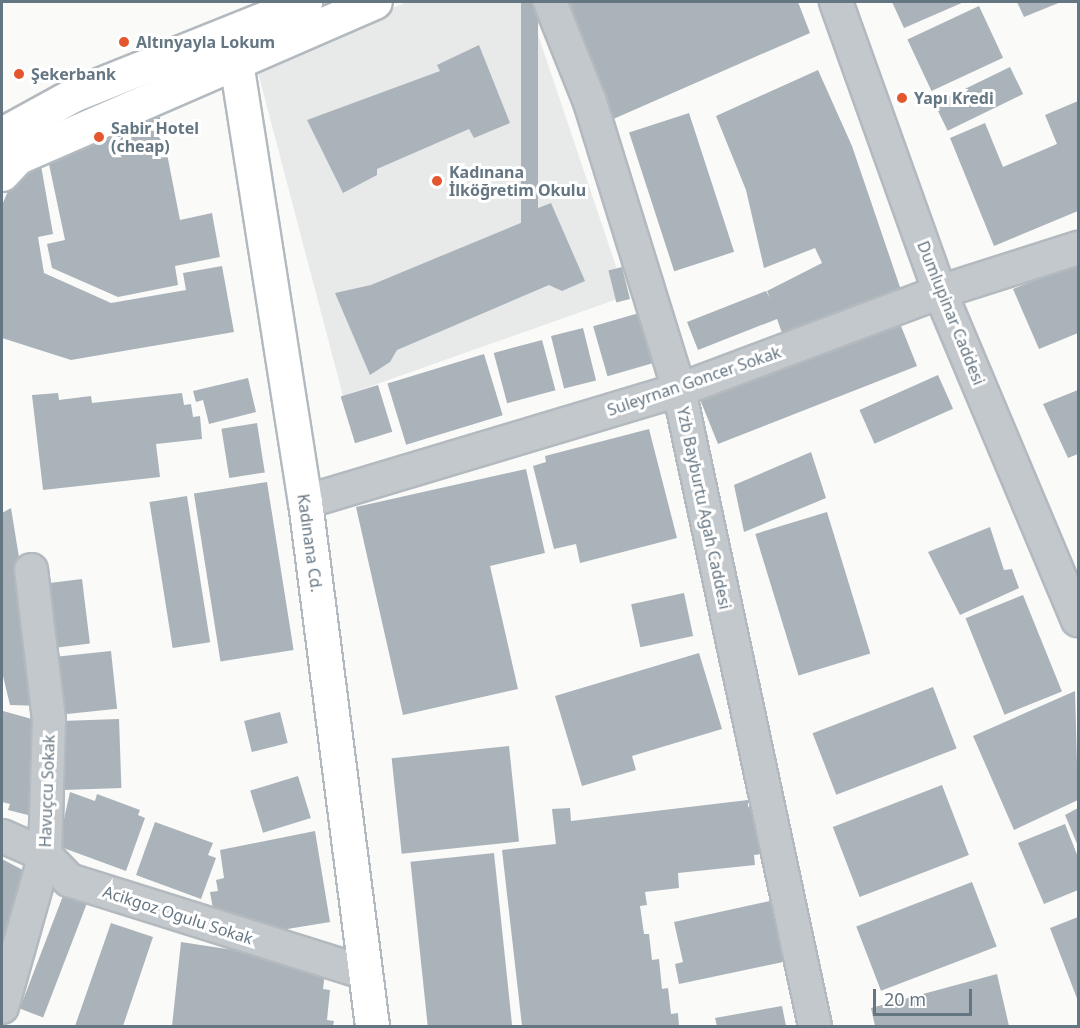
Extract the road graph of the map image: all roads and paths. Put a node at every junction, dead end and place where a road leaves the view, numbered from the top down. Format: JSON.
{"nodes":[{"id":1,"x":305,"y":2,"type":"edge"},
{"id":2,"x":375,"y":2,"type":"edge"},
{"id":3,"x":550,"y":2,"type":"edge"},
{"id":4,"x":836,"y":2,"type":"edge"},
{"id":5,"x":267,"y":9,"type":"edge"},
{"id":6,"x":236,"y":62,"type":"junction"},
{"id":7,"x":2,"y":134,"type":"edge"},
{"id":8,"x":2,"y":174,"type":"edge"},
{"id":9,"x":1078,"y":248,"type":"edge"},
{"id":10,"x":940,"y":292,"type":"junction"},
{"id":11,"x":679,"y":390,"type":"junction"},
{"id":12,"x":305,"y":502,"type":"junction"},
{"id":13,"x":31,"y":570,"type":"dead end"},
{"id":14,"x":1078,"y":620,"type":"edge"},
{"id":15,"x":2,"y":836,"type":"edge"},
{"id":16,"x":45,"y":855,"type":"junction"},
{"id":17,"x":365,"y":973,"type":"junction"},
{"id":18,"x":2,"y":1007,"type":"edge"},
{"id":19,"x":372,"y":1026,"type":"edge"},
{"id":20,"x":815,"y":1026,"type":"edge"}],
"edges":[{"from":1,"to":5,"type":"street"},
{"from":2,"to":6,"type":"street"},
{"from":3,"to":11,"type":"street","name":"Yzb Bayburtu Agah Caddesi"},
{"from":4,"to":10,"type":"street","name":"Dumlupinar Caddesi"},
{"from":5,"to":7,"type":"street"},
{"from":6,"to":8,"type":"street"},
{"from":6,"to":12,"type":"street","name":"Kadınana Cd."},
{"from":9,"to":10,"type":"street","name":"Suleyrnan Goncer Sokak"},
{"from":10,"to":11,"type":"street","name":"Suleyrnan Goncer Sokak"},
{"from":10,"to":14,"type":"street","name":"Dumlupinar Caddesi"},
{"from":11,"to":12,"type":"street","name":"Suleyrnan Goncer Sokak"},
{"from":11,"to":20,"type":"street","name":"Yzb Bayburtu Agah Caddesi"},
{"from":12,"to":17,"type":"street","name":"Kadınana Cd."},
{"from":13,"to":16,"type":"street","name":"Havuçcu Sokak"},
{"from":15,"to":16,"type":"street","name":"Acikgoz Ogulu Sokak"},
{"from":16,"to":17,"type":"street","name":"Acikgoz Ogulu Sokak"},
{"from":16,"to":18,"type":"street","name":"Havuçcu Sokak"},
{"from":17,"to":19,"type":"street","name":"Kadınana Cd."}]}
